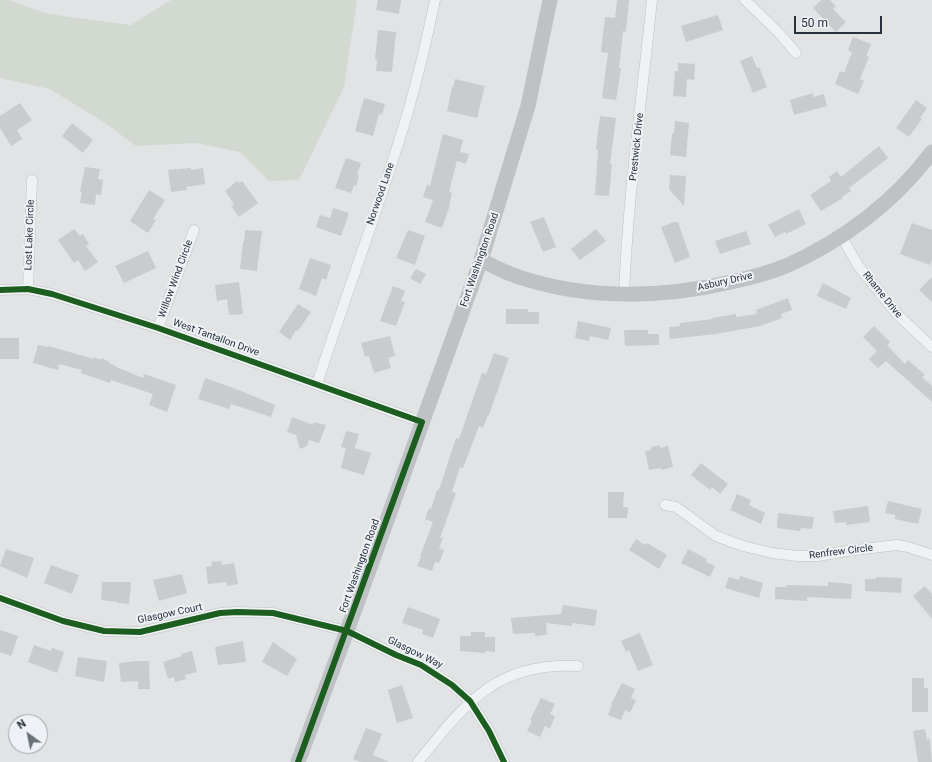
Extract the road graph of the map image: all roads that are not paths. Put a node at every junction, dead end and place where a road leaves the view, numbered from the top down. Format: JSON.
{"nodes":[{"id":1,"x":435,"y":0,"type":"edge"},
{"id":2,"x":550,"y":0,"type":"edge"},
{"id":3,"x":652,"y":0,"type":"edge"},
{"id":4,"x":745,"y":0,"type":"edge"},
{"id":5,"x":796,"y":53,"type":"dead end"},
{"id":6,"x":932,"y":152,"type":"edge"},
{"id":7,"x":32,"y":180,"type":"dead end"},
{"id":8,"x":194,"y":230,"type":"dead end"},
{"id":9,"x":841,"y":236,"type":"junction"},
{"id":10,"x":481,"y":260,"type":"junction"},
{"id":11,"x":28,"y":289,"type":"junction"},
{"id":12,"x":0,"y":290,"type":"edge"},
{"id":13,"x":624,"y":294,"type":"junction"},
{"id":14,"x":158,"y":328,"type":"junction"},
{"id":15,"x":932,"y":347,"type":"edge"},
{"id":16,"x":317,"y":384,"type":"junction"},
{"id":17,"x":422,"y":422,"type":"junction"},
{"id":18,"x":665,"y":505,"type":"dead end"},
{"id":19,"x":932,"y":555,"type":"edge"},
{"id":20,"x":0,"y":598,"type":"edge"},
{"id":21,"x":347,"y":631,"type":"junction"},
{"id":22,"x":578,"y":666,"type":"dead end"},
{"id":23,"x":470,"y":702,"type":"junction"},
{"id":24,"x":298,"y":762,"type":"edge"},
{"id":25,"x":418,"y":762,"type":"edge"},
{"id":26,"x":504,"y":762,"type":"edge"}],
"edges":[{"from":1,"to":16,"type":"street","name":"Norwood Lane"},
{"from":2,"to":10,"type":"main road","name":"Fort Washington Road"},
{"from":3,"to":13,"type":"street","name":"Prestwick Drive"},
{"from":4,"to":5,"type":"street"},
{"from":6,"to":9,"type":"main road","name":"Asbury Drive"},
{"from":7,"to":11,"type":"street","name":"Lost Lake Circle"},
{"from":8,"to":14,"type":"street","name":"Willow Wind Circle"},
{"from":9,"to":13,"type":"main road","name":"Asbury Drive"},
{"from":9,"to":15,"type":"street","name":"Rhame Drive"},
{"from":10,"to":13,"type":"main road","name":"Asbury Drive"},
{"from":10,"to":17,"type":"main road","name":"Fort Washington Road"},
{"from":11,"to":12,"type":"street","name":"West Tantallon Drive"},
{"from":11,"to":14,"type":"street","name":"West Tantallon Drive"},
{"from":14,"to":16,"type":"street","name":"West Tantallon Drive"},
{"from":16,"to":17,"type":"street","name":"West Tantallon Drive"},
{"from":17,"to":21,"type":"main road","name":"Fort Washington Road"},
{"from":18,"to":19,"type":"street","name":"Renfrew Circle"},
{"from":20,"to":21,"type":"street","name":"Glasgow Court"},
{"from":21,"to":23,"type":"street","name":"Glasgow Way"},
{"from":21,"to":24,"type":"main road","name":"Fort Washington Road"},
{"from":22,"to":23,"type":"street"},
{"from":23,"to":25,"type":"street"},
{"from":23,"to":26,"type":"street","name":"Glasgow Way"}]}
